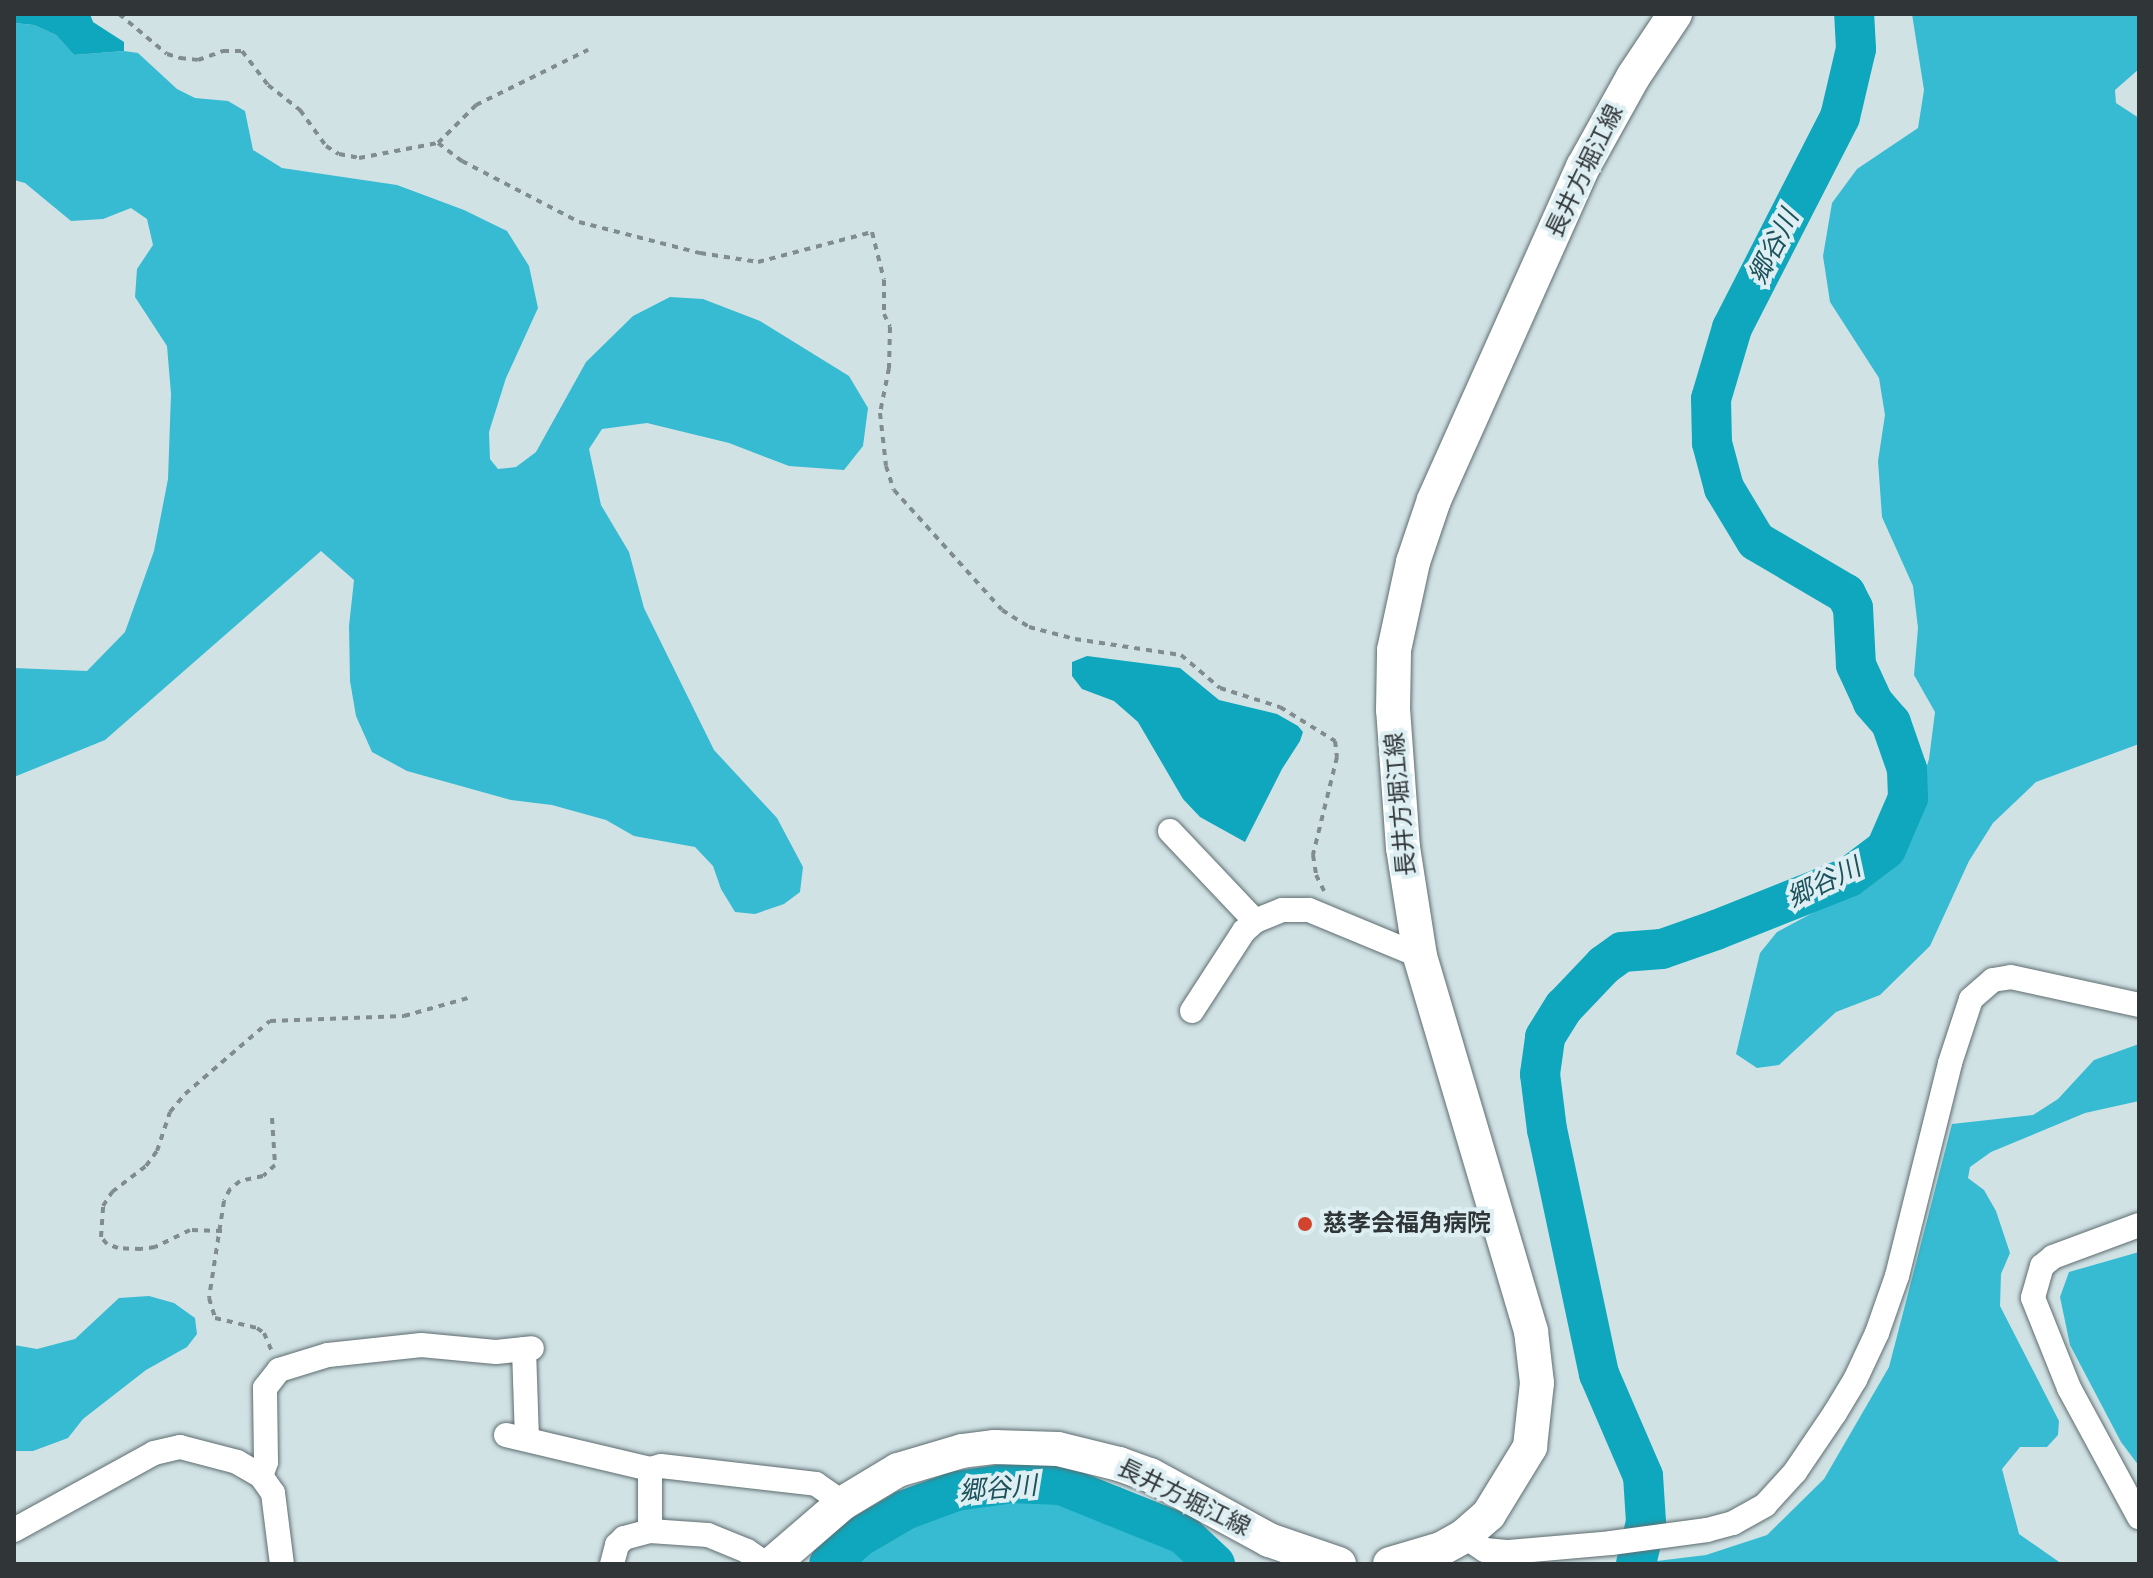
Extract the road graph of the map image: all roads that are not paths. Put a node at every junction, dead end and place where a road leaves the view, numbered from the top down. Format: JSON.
{"nodes":[{"id":1,"x":1675,"y":14,"type":"edge"},
{"id":2,"x":1170,"y":831,"type":"dead end"},
{"id":3,"x":1255,"y":921,"type":"junction"},
{"id":4,"x":1420,"y":956,"type":"junction"},
{"id":5,"x":2139,"y":1005,"type":"edge"},
{"id":6,"x":1192,"y":1011,"type":"dead end"},
{"id":7,"x":2139,"y":1225,"type":"edge"},
{"id":8,"x":650,"y":1469,"type":"junction"},
{"id":9,"x":261,"y":1476,"type":"junction"},
{"id":10,"x":843,"y":1503,"type":"junction"},
{"id":11,"x":2139,"y":1517,"type":"edge"},
{"id":12,"x":14,"y":1530,"type":"edge"},
{"id":13,"x":650,"y":1531,"type":"junction"},
{"id":14,"x":1464,"y":1536,"type":"junction"},
{"id":15,"x":282,"y":1564,"type":"edge"},
{"id":16,"x":612,"y":1564,"type":"edge"},
{"id":17,"x":769,"y":1564,"type":"edge"},
{"id":18,"x":1339,"y":1564,"type":"edge"},
{"id":19,"x":1390,"y":1564,"type":"edge"}],
"edges":[{"from":1,"to":4,"type":"main road","name":"長井方堀江線"},
{"from":2,"to":3,"type":"street"},
{"from":3,"to":4,"type":"street"},
{"from":3,"to":6,"type":"street"},
{"from":4,"to":14,"type":"main road","name":"長井方堀江線"},
{"from":5,"to":14,"type":"street"},
{"from":7,"to":11,"type":"street"},
{"from":8,"to":9,"type":"street"},
{"from":8,"to":10,"type":"street"},
{"from":8,"to":13,"type":"street"},
{"from":9,"to":12,"type":"street"},
{"from":9,"to":15,"type":"street"},
{"from":10,"to":17,"type":"main road","name":"長井方堀江線"},
{"from":10,"to":18,"type":"main road","name":"長井方堀江線"},
{"from":13,"to":16,"type":"street"},
{"from":13,"to":17,"type":"street"},
{"from":14,"to":19,"type":"main road","name":"長井方堀江線"}]}
